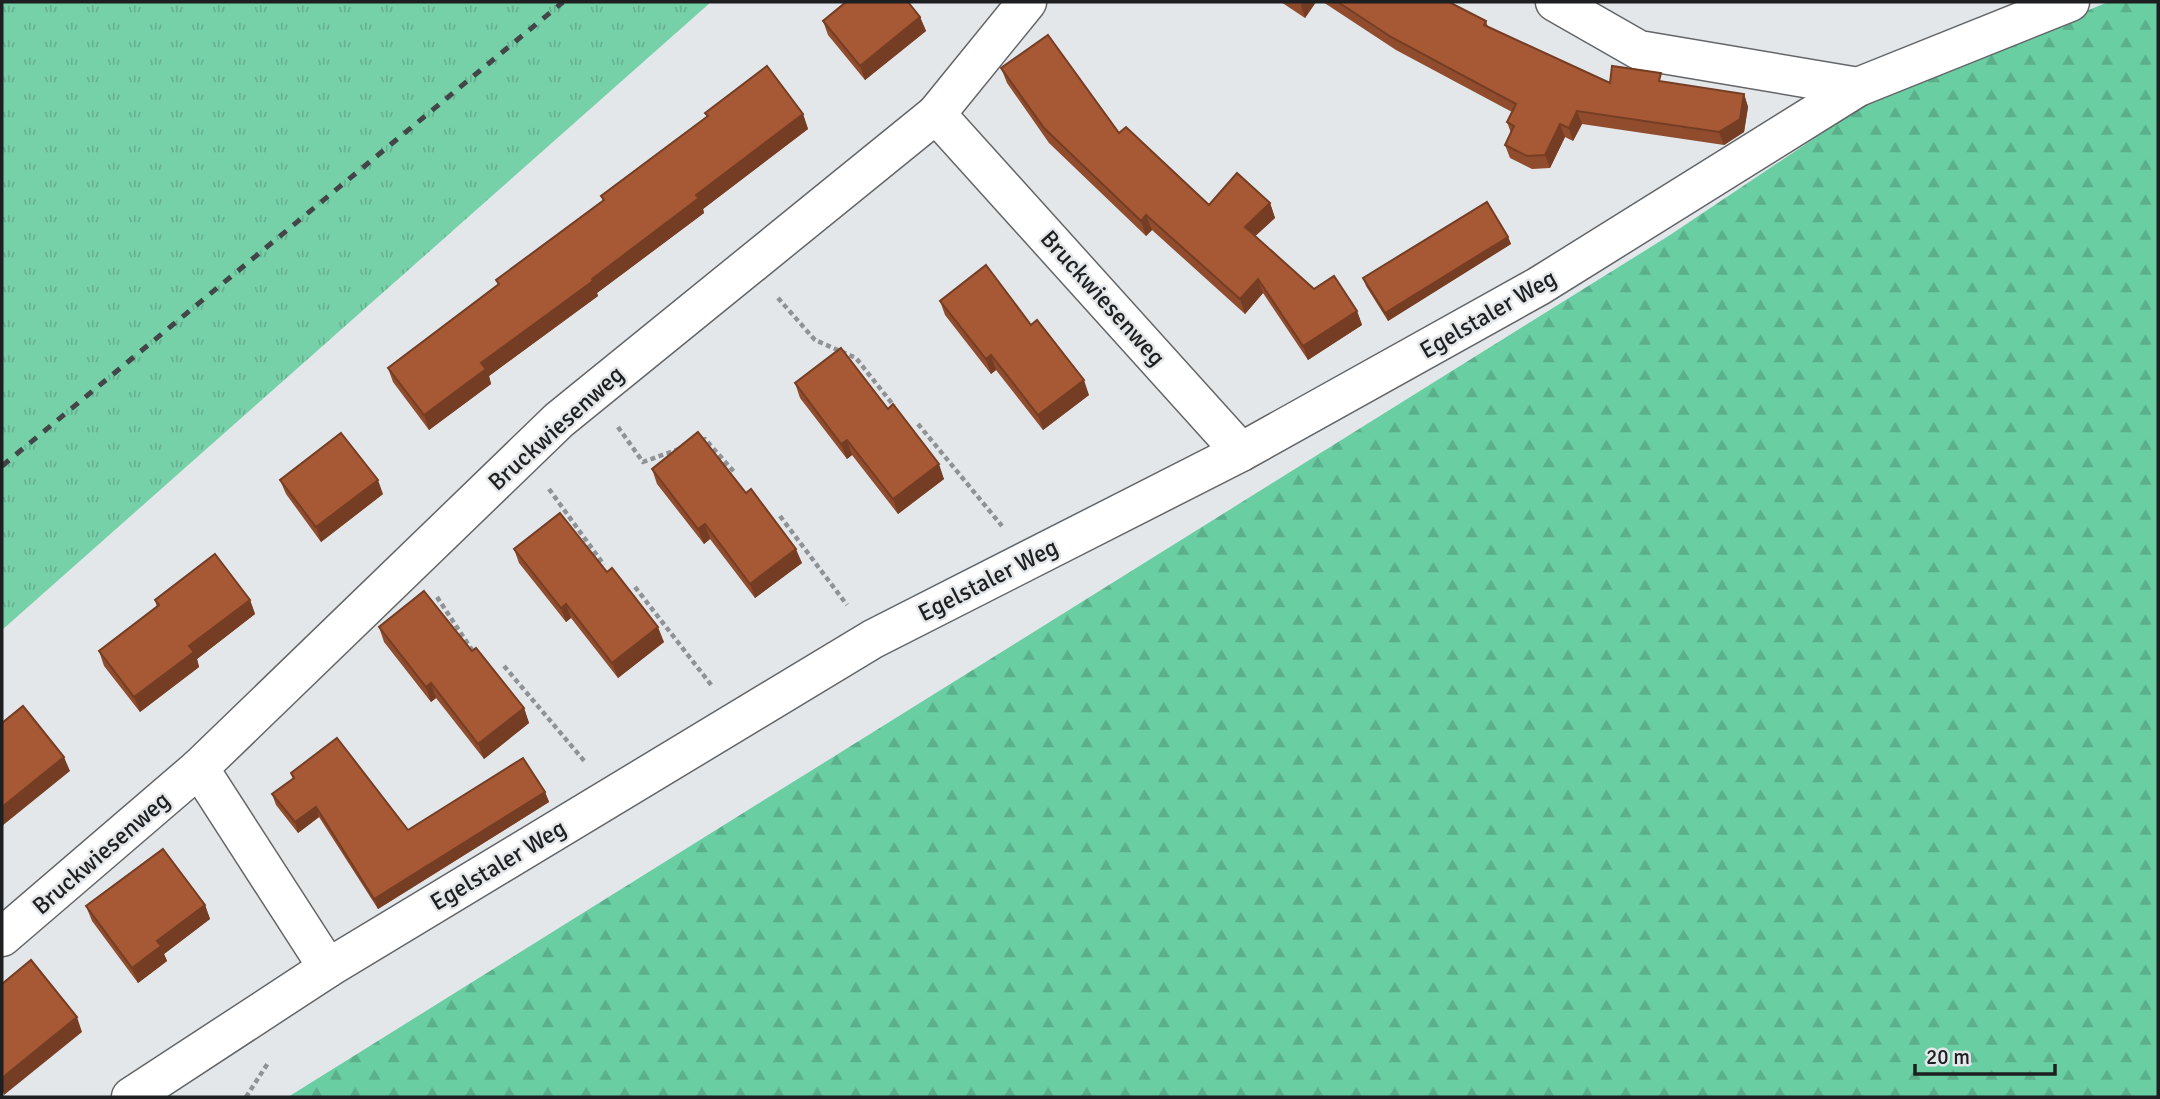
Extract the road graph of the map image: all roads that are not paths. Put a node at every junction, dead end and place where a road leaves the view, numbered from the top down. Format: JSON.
{"nodes":[{"id":1,"x":1027,"y":2,"type":"edge"},
{"id":2,"x":1555,"y":2,"type":"edge"},
{"id":3,"x":2070,"y":2,"type":"edge"},
{"id":4,"x":1858,"y":87,"type":"junction"},
{"id":5,"x":936,"y":114,"type":"junction"},
{"id":6,"x":1241,"y":452,"type":"junction"},
{"id":7,"x":200,"y":768,"type":"junction"},
{"id":8,"x":2,"y":937,"type":"edge"},
{"id":9,"x":328,"y":968,"type":"junction"},
{"id":10,"x":131,"y":1097,"type":"edge"}],
"edges":[{"from":1,"to":5,"type":"street","name":"Bruckwiesenweg"},
{"from":2,"to":4,"type":"street"},
{"from":3,"to":4,"type":"street","name":"Egelstaler Weg"},
{"from":4,"to":6,"type":"street","name":"Egelstaler Weg"},
{"from":5,"to":6,"type":"street","name":"Bruckwiesenweg"},
{"from":5,"to":7,"type":"street","name":"Bruckwiesenweg"},
{"from":6,"to":9,"type":"street","name":"Egelstaler Weg"},
{"from":7,"to":8,"type":"street","name":"Bruckwiesenweg"},
{"from":7,"to":9,"type":"street"},
{"from":9,"to":10,"type":"street","name":"Egelstaler Weg"}]}
